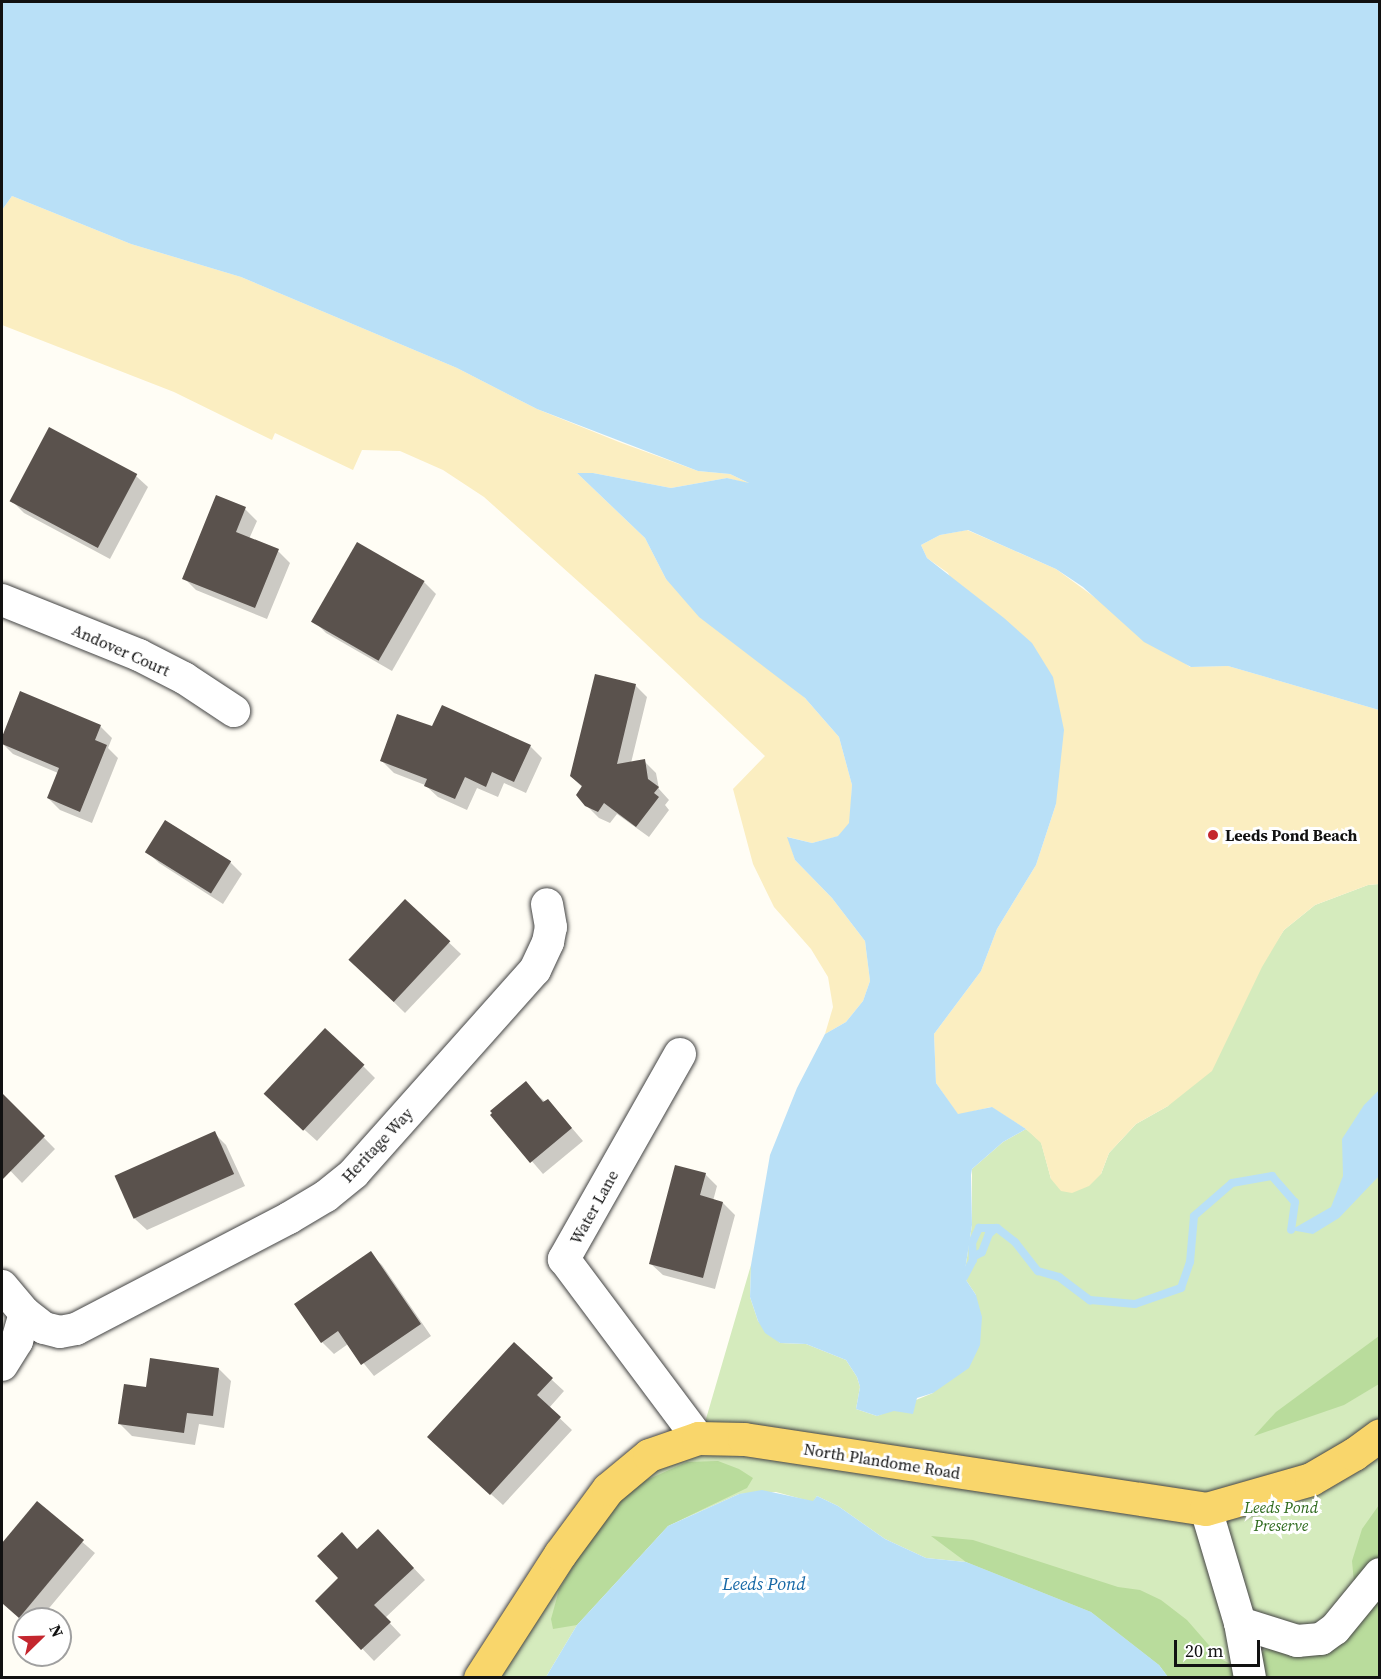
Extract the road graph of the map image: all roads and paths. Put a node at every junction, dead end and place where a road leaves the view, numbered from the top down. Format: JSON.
{"nodes":[{"id":1,"x":2,"y":600,"type":"edge"},
{"id":2,"x":234,"y":711,"type":"dead end"},
{"id":3,"x":548,"y":904,"type":"dead end"},
{"id":4,"x":680,"y":1054,"type":"dead end"},
{"id":5,"x":2,"y":1286,"type":"edge"},
{"id":6,"x":25,"y":1313,"type":"junction"},
{"id":7,"x":2,"y":1365,"type":"edge"},
{"id":8,"x":1380,"y":1435,"type":"edge"},
{"id":9,"x":698,"y":1438,"type":"junction"},
{"id":10,"x":1206,"y":1509,"type":"junction"},
{"id":11,"x":1380,"y":1574,"type":"edge"},
{"id":12,"x":1240,"y":1623,"type":"junction"},
{"id":13,"x":480,"y":1677,"type":"edge"},
{"id":14,"x":1250,"y":1677,"type":"edge"}],
"edges":[{"from":1,"to":2,"type":"street","name":"Andover Court"},
{"from":3,"to":6,"type":"street","name":"Heritage Way"},
{"from":4,"to":9,"type":"street","name":"Water Lane"},
{"from":5,"to":6,"type":"street","name":"Heritage Way"},
{"from":6,"to":7,"type":"street"},
{"from":8,"to":10,"type":"main road","name":"North Plandome Road"},
{"from":9,"to":10,"type":"main road","name":"North Plandome Road"},
{"from":9,"to":13,"type":"main road","name":"North Plandome Road"},
{"from":10,"to":12,"type":"street"},
{"from":11,"to":12,"type":"street"},
{"from":12,"to":14,"type":"street"}]}
